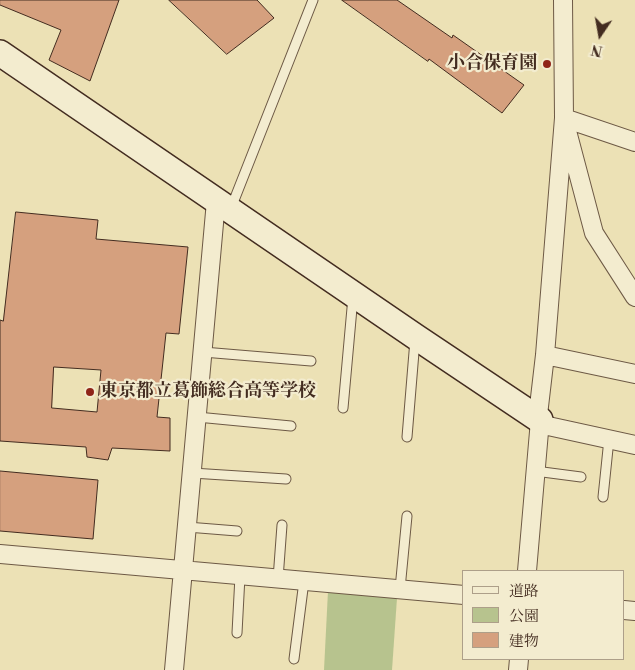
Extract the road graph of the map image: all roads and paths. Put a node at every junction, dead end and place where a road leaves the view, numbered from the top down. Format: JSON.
{"nodes":[{"id":1,"x":313,"y":0,"type":"edge"},
{"id":2,"x":563,"y":0,"type":"edge"},
{"id":3,"x":0,"y":53,"type":"edge"},
{"id":4,"x":564,"y":118,"type":"junction"},
{"id":5,"x":635,"y":142,"type":"edge"},
{"id":6,"x":223,"y":206,"type":"junction"},
{"id":7,"x":353,"y":294,"type":"junction"},
{"id":8,"x":635,"y":298,"type":"edge"},
{"id":9,"x":416,"y":337,"type":"junction"},
{"id":10,"x":203,"y":352,"type":"junction"},
{"id":11,"x":545,"y":355,"type":"junction"},
{"id":12,"x":311,"y":360,"type":"dead end"},
{"id":13,"x":635,"y":374,"type":"edge"},
{"id":14,"x":343,"y":408,"type":"dead end"},
{"id":15,"x":197,"y":417,"type":"junction"},
{"id":16,"x":539,"y":422,"type":"junction"},
{"id":17,"x":291,"y":426,"type":"dead end"},
{"id":18,"x":407,"y":437,"type":"dead end"},
{"id":19,"x":609,"y":439,"type":"junction"},
{"id":20,"x":635,"y":445,"type":"edge"},
{"id":21,"x":535,"y":471,"type":"junction"},
{"id":22,"x":192,"y":473,"type":"junction"},
{"id":23,"x":581,"y":477,"type":"dead end"},
{"id":24,"x":286,"y":479,"type":"dead end"},
{"id":25,"x":603,"y":497,"type":"dead end"},
{"id":26,"x":407,"y":516,"type":"dead end"},
{"id":27,"x":282,"y":525,"type":"dead end"},
{"id":28,"x":187,"y":527,"type":"junction"},
{"id":29,"x":237,"y":532,"type":"dead end"},
{"id":30,"x":0,"y":554,"type":"edge"},
{"id":31,"x":183,"y":570,"type":"junction"},
{"id":32,"x":526,"y":570,"type":"edge"},
{"id":33,"x":240,"y":576,"type":"junction"},
{"id":34,"x":278,"y":579,"type":"junction"},
{"id":35,"x":304,"y":581,"type":"junction"},
{"id":36,"x":400,"y":589,"type":"junction"},
{"id":37,"x":462,"y":595,"type":"edge"},
{"id":38,"x":237,"y":633,"type":"dead end"},
{"id":39,"x":294,"y":660,"type":"dead end"},
{"id":40,"x":174,"y":670,"type":"edge"}],
"edges":[{"from":1,"to":6,"type":"lane"},
{"from":2,"to":4,"type":"street"},
{"from":3,"to":6,"type":"street"},
{"from":4,"to":5,"type":"street"},
{"from":4,"to":8,"type":"street"},
{"from":4,"to":11,"type":"street"},
{"from":6,"to":7,"type":"street"},
{"from":6,"to":10,"type":"street"},
{"from":7,"to":9,"type":"street"},
{"from":7,"to":14,"type":"lane"},
{"from":9,"to":16,"type":"street"},
{"from":9,"to":18,"type":"lane"},
{"from":10,"to":12,"type":"lane"},
{"from":10,"to":15,"type":"street"},
{"from":11,"to":13,"type":"street"},
{"from":11,"to":16,"type":"street"},
{"from":15,"to":17,"type":"lane"},
{"from":15,"to":22,"type":"street"},
{"from":16,"to":19,"type":"street"},
{"from":16,"to":21,"type":"street"},
{"from":19,"to":20,"type":"street"},
{"from":19,"to":25,"type":"lane"},
{"from":21,"to":23,"type":"lane"},
{"from":21,"to":32,"type":"street"},
{"from":22,"to":24,"type":"lane"},
{"from":22,"to":28,"type":"street"},
{"from":26,"to":36,"type":"lane"},
{"from":27,"to":34,"type":"lane"},
{"from":28,"to":29,"type":"lane"},
{"from":28,"to":31,"type":"street"},
{"from":30,"to":31,"type":"street"},
{"from":31,"to":33,"type":"street"},
{"from":31,"to":40,"type":"street"},
{"from":33,"to":34,"type":"street"},
{"from":33,"to":38,"type":"lane"},
{"from":34,"to":35,"type":"street"},
{"from":35,"to":36,"type":"street"},
{"from":35,"to":39,"type":"lane"},
{"from":36,"to":37,"type":"street"}]}
